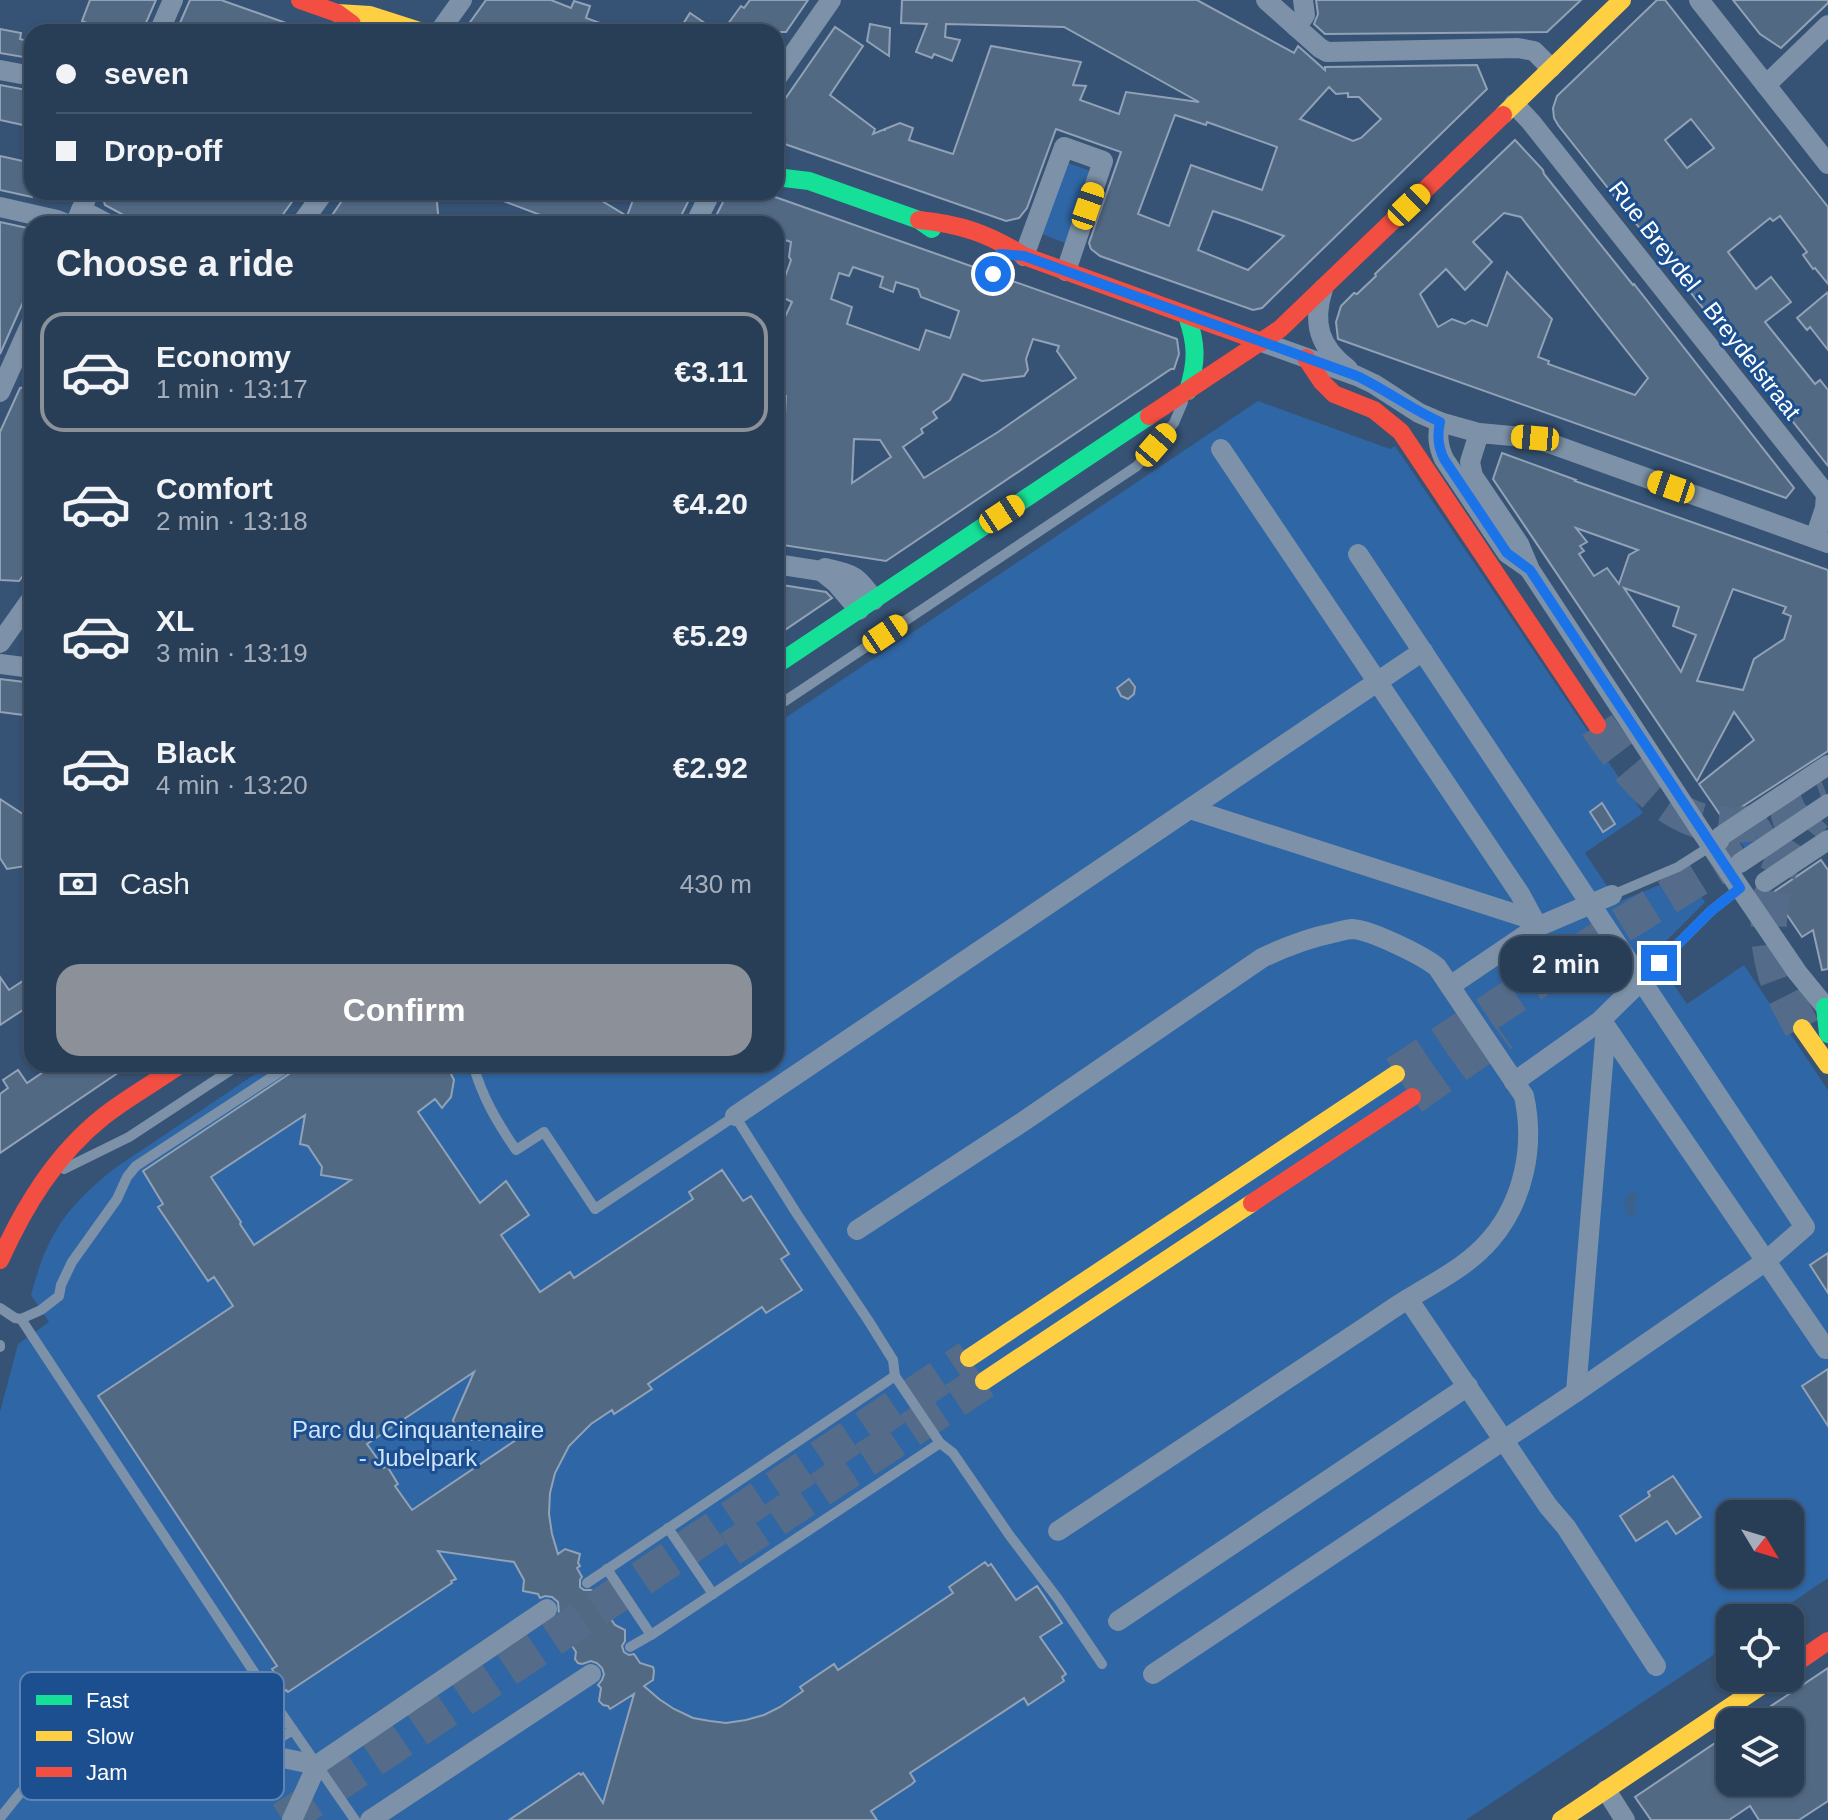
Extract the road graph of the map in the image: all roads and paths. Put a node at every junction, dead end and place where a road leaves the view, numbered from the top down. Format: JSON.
{"nodes":[{"id":1,"x":173,"y":0,"type":"edge"},
{"id":2,"x":300,"y":0,"type":"edge"},
{"id":3,"x":462,"y":0,"type":"edge"},
{"id":4,"x":831,"y":0,"type":"edge"},
{"id":5,"x":1266,"y":0,"type":"edge"},
{"id":6,"x":1303,"y":0,"type":"edge"},
{"id":7,"x":1622,"y":0,"type":"edge"},
{"id":8,"x":1699,"y":0,"type":"edge"},
{"id":9,"x":337,"y":13,"type":"junction"},
{"id":10,"x":162,"y":24,"type":"edge"},
{"id":11,"x":352,"y":24,"type":"edge"},
{"id":12,"x":398,"y":24,"type":"edge"},
{"id":13,"x":445,"y":24,"type":"edge"},
{"id":14,"x":1828,"y":25,"type":"edge"},
{"id":15,"x":1296,"y":27,"type":"junction"},
{"id":16,"x":784,"y":68,"type":"edge"},
{"id":17,"x":1551,"y":68,"type":"junction"},
{"id":18,"x":0,"y":70,"type":"edge"},
{"id":19,"x":24,"y":74,"type":"edge"},
{"id":20,"x":1766,"y":85,"type":"junction"},
{"id":21,"x":1514,"y":104,"type":"junction"},
{"id":22,"x":1828,"y":164,"type":"edge"},
{"id":23,"x":784,"y":171,"type":"edge"},
{"id":24,"x":0,"y":207,"type":"edge"},
{"id":25,"x":39,"y":216,"type":"edge"},
{"id":26,"x":919,"y":220,"type":"junction"},
{"id":27,"x":1000,"y":254,"type":"junction"},
{"id":28,"x":1024,"y":256,"type":"junction"},
{"id":29,"x":1066,"y":271,"type":"junction"},
{"id":30,"x":993,"y":274,"type":"dead end"},
{"id":31,"x":1323,"y":289,"type":"junction"},
{"id":32,"x":1187,"y":316,"type":"junction"},
{"id":33,"x":24,"y":336,"type":"edge"},
{"id":34,"x":1262,"y":342,"type":"junction"},
{"id":35,"x":1306,"y":358,"type":"junction"},
{"id":36,"x":24,"y":370,"type":"edge"},
{"id":37,"x":4,"y":373,"type":"edge"},
{"id":38,"x":1357,"y":376,"type":"junction"},
{"id":39,"x":1188,"y":391,"type":"junction"},
{"id":40,"x":0,"y":392,"type":"edge"},
{"id":41,"x":1440,"y":422,"type":"junction"},
{"id":42,"x":1479,"y":433,"type":"junction"},
{"id":43,"x":1221,"y":449,"type":"dead end"},
{"id":44,"x":1822,"y":540,"type":"edge"},
{"id":45,"x":1358,"y":554,"type":"dead end"},
{"id":46,"x":784,"y":565,"type":"edge"},
{"id":47,"x":1530,"y":570,"type":"junction"},
{"id":48,"x":866,"y":605,"type":"junction"},
{"id":49,"x":24,"y":609,"type":"edge"},
{"id":50,"x":0,"y":643,"type":"edge"},
{"id":51,"x":1423,"y":651,"type":"junction"},
{"id":52,"x":784,"y":660,"type":"edge"},
{"id":53,"x":0,"y":664,"type":"edge"},
{"id":54,"x":24,"y":667,"type":"edge"},
{"id":55,"x":1377,"y":682,"type":"junction"},
{"id":56,"x":784,"y":702,"type":"edge"},
{"id":57,"x":1597,"y":725,"type":"tunnel mouth"},
{"id":58,"x":1828,"y":765,"type":"edge"},
{"id":59,"x":1828,"y":804,"type":"edge"},
{"id":60,"x":1190,"y":809,"type":"junction"},
{"id":61,"x":1828,"y":840,"type":"edge"},
{"id":62,"x":1711,"y":846,"type":"junction"},
{"id":63,"x":1740,"y":863,"type":"dead end"},
{"id":64,"x":1765,"y":882,"type":"dead end"},
{"id":65,"x":1740,"y":888,"type":"junction"},
{"id":66,"x":1612,"y":895,"type":"joint"},
{"id":67,"x":1590,"y":904,"type":"junction"},
{"id":68,"x":1536,"y":923,"type":"junction"},
{"id":69,"x":1659,"y":963,"type":"joint"},
{"id":70,"x":1641,"y":981,"type":"junction"},
{"id":71,"x":1450,"y":986,"type":"junction"},
{"id":72,"x":1827,"y":1008,"type":"edge"},
{"id":73,"x":1603,"y":1024,"type":"junction"},
{"id":74,"x":1802,"y":1028,"type":"tunnel mouth"},
{"id":75,"x":1828,"y":1034,"type":"edge"},
{"id":76,"x":1828,"y":1065,"type":"edge"},
{"id":77,"x":169,"y":1072,"type":"edge"},
{"id":78,"x":228,"y":1072,"type":"edge"},
{"id":79,"x":280,"y":1072,"type":"edge"},
{"id":80,"x":475,"y":1072,"type":"edge"},
{"id":81,"x":1396,"y":1074,"type":"tunnel mouth"},
{"id":82,"x":1514,"y":1082,"type":"junction"},
{"id":83,"x":1412,"y":1097,"type":"tunnel mouth"},
{"id":84,"x":735,"y":1116,"type":"junction"},
{"id":85,"x":45,"y":1179,"type":"junction"},
{"id":86,"x":857,"y":1230,"type":"dead end"},
{"id":87,"x":0,"y":1260,"type":"edge"},
{"id":88,"x":1766,"y":1261,"type":"junction"},
{"id":89,"x":1408,"y":1299,"type":"junction"},
{"id":90,"x":0,"y":1308,"type":"edge"},
{"id":91,"x":21,"y":1319,"type":"junction"},
{"id":92,"x":1826,"y":1349,"type":"edge"},
{"id":93,"x":969,"y":1358,"type":"tunnel mouth"},
{"id":94,"x":895,"y":1376,"type":"junction"},
{"id":95,"x":984,"y":1381,"type":"tunnel mouth"},
{"id":96,"x":1468,"y":1386,"type":"junction"},
{"id":97,"x":1576,"y":1392,"type":"junction"},
{"id":98,"x":1504,"y":1439,"type":"junction"},
{"id":99,"x":940,"y":1443,"type":"junction"},
{"id":100,"x":668,"y":1528,"type":"junction"},
{"id":101,"x":1058,"y":1531,"type":"dead end"},
{"id":102,"x":607,"y":1569,"type":"junction"},
{"id":103,"x":587,"y":1583,"type":"dead end"},
{"id":104,"x":713,"y":1594,"type":"junction"},
{"id":105,"x":547,"y":1609,"type":"dead end"},
{"id":106,"x":1118,"y":1621,"type":"dead end"},
{"id":107,"x":651,"y":1635,"type":"junction"},
{"id":108,"x":1828,"y":1641,"type":"edge"},
{"id":109,"x":630,"y":1647,"type":"dead end"},
{"id":110,"x":1804,"y":1657,"type":"edge"},
{"id":111,"x":1102,"y":1664,"type":"dead end"},
{"id":112,"x":1656,"y":1666,"type":"dead end"},
{"id":113,"x":255,"y":1672,"type":"edge"},
{"id":114,"x":591,"y":1674,"type":"dead end"},
{"id":115,"x":1153,"y":1674,"type":"dead end"},
{"id":116,"x":1752,"y":1692,"type":"edge"},
{"id":117,"x":284,"y":1716,"type":"edge"},
{"id":118,"x":293,"y":1730,"type":"junction"},
{"id":119,"x":284,"y":1735,"type":"edge"},
{"id":120,"x":284,"y":1758,"type":"edge"},
{"id":121,"x":317,"y":1765,"type":"junction"},
{"id":122,"x":1606,"y":1790,"type":"junction"},
{"id":123,"x":20,"y":1793,"type":"edge"},
{"id":124,"x":0,"y":1818,"type":"edge"},
{"id":125,"x":292,"y":1820,"type":"edge"},
{"id":126,"x":355,"y":1820,"type":"edge"},
{"id":127,"x":370,"y":1820,"type":"edge"},
{"id":128,"x":1561,"y":1820,"type":"edge"},
{"id":129,"x":1625,"y":1820,"type":"edge"}],
"edges":[{"from":1,"to":10,"type":"street"},
{"from":2,"to":9,"type":"main road"},
{"from":3,"to":13,"type":"street"},
{"from":4,"to":16,"type":"street"},
{"from":5,"to":15,"type":"street"},
{"from":6,"to":15,"type":"street"},
{"from":7,"to":17,"type":"main road"},
{"from":8,"to":20,"type":"street"},
{"from":9,"to":11,"type":"main road"},
{"from":9,"to":12,"type":"main road"},
{"from":14,"to":20,"type":"street"},
{"from":15,"to":17,"type":"street"},
{"from":17,"to":21,"type":"main road"},
{"from":18,"to":19,"type":"street"},
{"from":20,"to":22,"type":"street"},
{"from":21,"to":31,"type":"main road"},
{"from":21,"to":44,"type":"street","name":"Rue Breydel - Breydelstraat"},
{"from":23,"to":26,"type":"main road"},
{"from":24,"to":25,"type":"street"},
{"from":26,"to":27,"type":"main road"},
{"from":26,"to":28,"type":"main road"},
{"from":27,"to":28,"type":"main road"},
{"from":27,"to":30,"type":"lane"},
{"from":28,"to":29,"type":"main road"},
{"from":28,"to":29,"type":"street"},
{"from":29,"to":32,"type":"main road"},
{"from":31,"to":34,"type":"main road"},
{"from":31,"to":38,"type":"street"},
{"from":32,"to":34,"type":"main road"},
{"from":32,"to":39,"type":"main road"},
{"from":33,"to":37,"type":"street"},
{"from":34,"to":35,"type":"street"},
{"from":34,"to":39,"type":"main road"},
{"from":35,"to":38,"type":"street"},
{"from":35,"to":57,"type":"main road"},
{"from":36,"to":37,"type":"street"},
{"from":37,"to":40,"type":"street"},
{"from":38,"to":41,"type":"street"},
{"from":39,"to":48,"type":"main road"},
{"from":39,"to":56,"type":"lane"},
{"from":41,"to":42,"type":"street"},
{"from":41,"to":47,"type":"street"},
{"from":42,"to":44,"type":"street"},
{"from":42,"to":47,"type":"street"},
{"from":43,"to":55,"type":"street"},
{"from":45,"to":51,"type":"street"},
{"from":46,"to":48,"type":"street"},
{"from":47,"to":62,"type":"street"},
{"from":48,"to":52,"type":"main road"},
{"from":49,"to":50,"type":"street"},
{"from":51,"to":55,"type":"street"},
{"from":51,"to":67,"type":"street"},
{"from":53,"to":54,"type":"street"},
{"from":55,"to":60,"type":"street"},
{"from":55,"to":68,"type":"street"},
{"from":58,"to":62,"type":"street"},
{"from":59,"to":63,"type":"street"},
{"from":60,"to":68,"type":"street"},
{"from":60,"to":84,"type":"street"},
{"from":61,"to":64,"type":"street"},
{"from":62,"to":65,"type":"street"},
{"from":62,"to":66,"type":"lane"},
{"from":65,"to":69,"type":"lane"},
{"from":65,"to":72,"type":"street"},
{"from":66,"to":67,"type":"street"},
{"from":67,"to":68,"type":"street"},
{"from":67,"to":70,"type":"street"},
{"from":68,"to":71,"type":"street"},
{"from":69,"to":70,"type":"street"},
{"from":70,"to":73,"type":"street"},
{"from":70,"to":88,"type":"street"},
{"from":71,"to":82,"type":"street"},
{"from":71,"to":86,"type":"street"},
{"from":72,"to":75,"type":"main road"},
{"from":73,"to":82,"type":"street"},
{"from":73,"to":88,"type":"street"},
{"from":73,"to":97,"type":"street"},
{"from":74,"to":76,"type":"main road"},
{"from":77,"to":85,"type":"main road"},
{"from":78,"to":85,"type":"lane"},
{"from":79,"to":91,"type":"lane"},
{"from":80,"to":84,"type":"lane"},
{"from":81,"to":93,"type":"main road"},
{"from":82,"to":89,"type":"street"},
{"from":83,"to":95,"type":"main road"},
{"from":84,"to":94,"type":"lane"},
{"from":85,"to":87,"type":"main road"},
{"from":88,"to":92,"type":"street"},
{"from":88,"to":97,"type":"street"},
{"from":89,"to":96,"type":"street"},
{"from":89,"to":101,"type":"street"},
{"from":90,"to":91,"type":"lane"},
{"from":91,"to":113,"type":"lane"},
{"from":94,"to":99,"type":"lane"},
{"from":94,"to":100,"type":"lane"},
{"from":96,"to":98,"type":"street"},
{"from":96,"to":106,"type":"street"},
{"from":97,"to":98,"type":"street"},
{"from":98,"to":112,"type":"street"},
{"from":98,"to":115,"type":"street"},
{"from":99,"to":104,"type":"lane"},
{"from":99,"to":111,"type":"lane"},
{"from":100,"to":102,"type":"lane"},
{"from":100,"to":104,"type":"lane"},
{"from":102,"to":103,"type":"lane"},
{"from":102,"to":107,"type":"lane"},
{"from":104,"to":107,"type":"lane"},
{"from":105,"to":121,"type":"street"},
{"from":107,"to":109,"type":"lane"},
{"from":108,"to":110,"type":"main road"},
{"from":114,"to":127,"type":"street"},
{"from":116,"to":122,"type":"main road"},
{"from":117,"to":118,"type":"lane"},
{"from":118,"to":119,"type":"lane"},
{"from":118,"to":121,"type":"lane"},
{"from":120,"to":121,"type":"street"},
{"from":121,"to":125,"type":"street"},
{"from":121,"to":126,"type":"lane"},
{"from":122,"to":128,"type":"main road"},
{"from":122,"to":129,"type":"street"},
{"from":123,"to":124,"type":"lane"}]}
